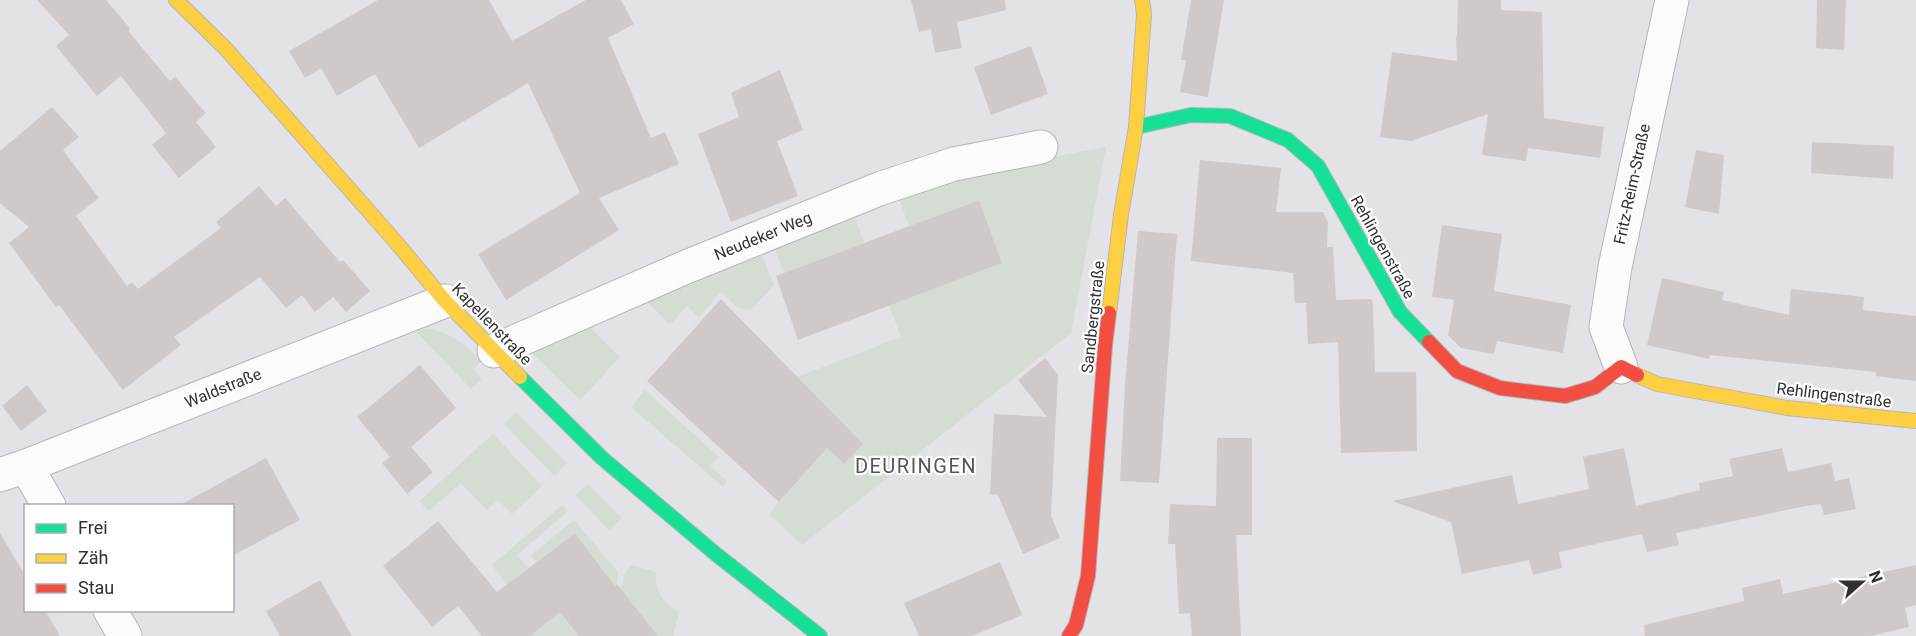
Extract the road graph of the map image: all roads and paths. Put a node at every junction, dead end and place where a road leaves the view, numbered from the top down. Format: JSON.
{"nodes":[{"id":1,"x":176,"y":0,"type":"edge"},
{"id":2,"x":1142,"y":0,"type":"edge"},
{"id":3,"x":1672,"y":0,"type":"edge"},
{"id":4,"x":1136,"y":127,"type":"junction"},
{"id":5,"x":1041,"y":147,"type":"dead end"},
{"id":6,"x":445,"y":300,"type":"junction"},
{"id":7,"x":494,"y":351,"type":"junction"},
{"id":8,"x":1621,"y":367,"type":"junction"},
{"id":9,"x":1916,"y":422,"type":"edge"},
{"id":10,"x":13,"y":471,"type":"edge"},
{"id":11,"x":47,"y":504,"type":"edge"},
{"id":12,"x":111,"y":612,"type":"edge"},
{"id":13,"x":125,"y":636,"type":"edge"},
{"id":14,"x":820,"y":636,"type":"edge"},
{"id":15,"x":1069,"y":636,"type":"edge"}],
"edges":[{"from":1,"to":6,"type":"street","name":"Kapellenstraße"},
{"from":2,"to":4,"type":"street","name":"Sandbergstraße"},
{"from":3,"to":8,"type":"street","name":"Fritz-Reim-Straße"},
{"from":4,"to":8,"type":"street","name":"Rehlingenstraße"},
{"from":4,"to":15,"type":"street","name":"Sandbergstraße"},
{"from":5,"to":7,"type":"street","name":"Neudeker Weg"},
{"from":6,"to":7,"type":"street","name":"Kapellenstraße"},
{"from":6,"to":10,"type":"street","name":"Waldstraße"},
{"from":7,"to":14,"type":"street","name":"Kapellenstraße"},
{"from":8,"to":9,"type":"street","name":"Rehlingenstraße"},
{"from":10,"to":11,"type":"street"},
{"from":12,"to":13,"type":"street"}]}
